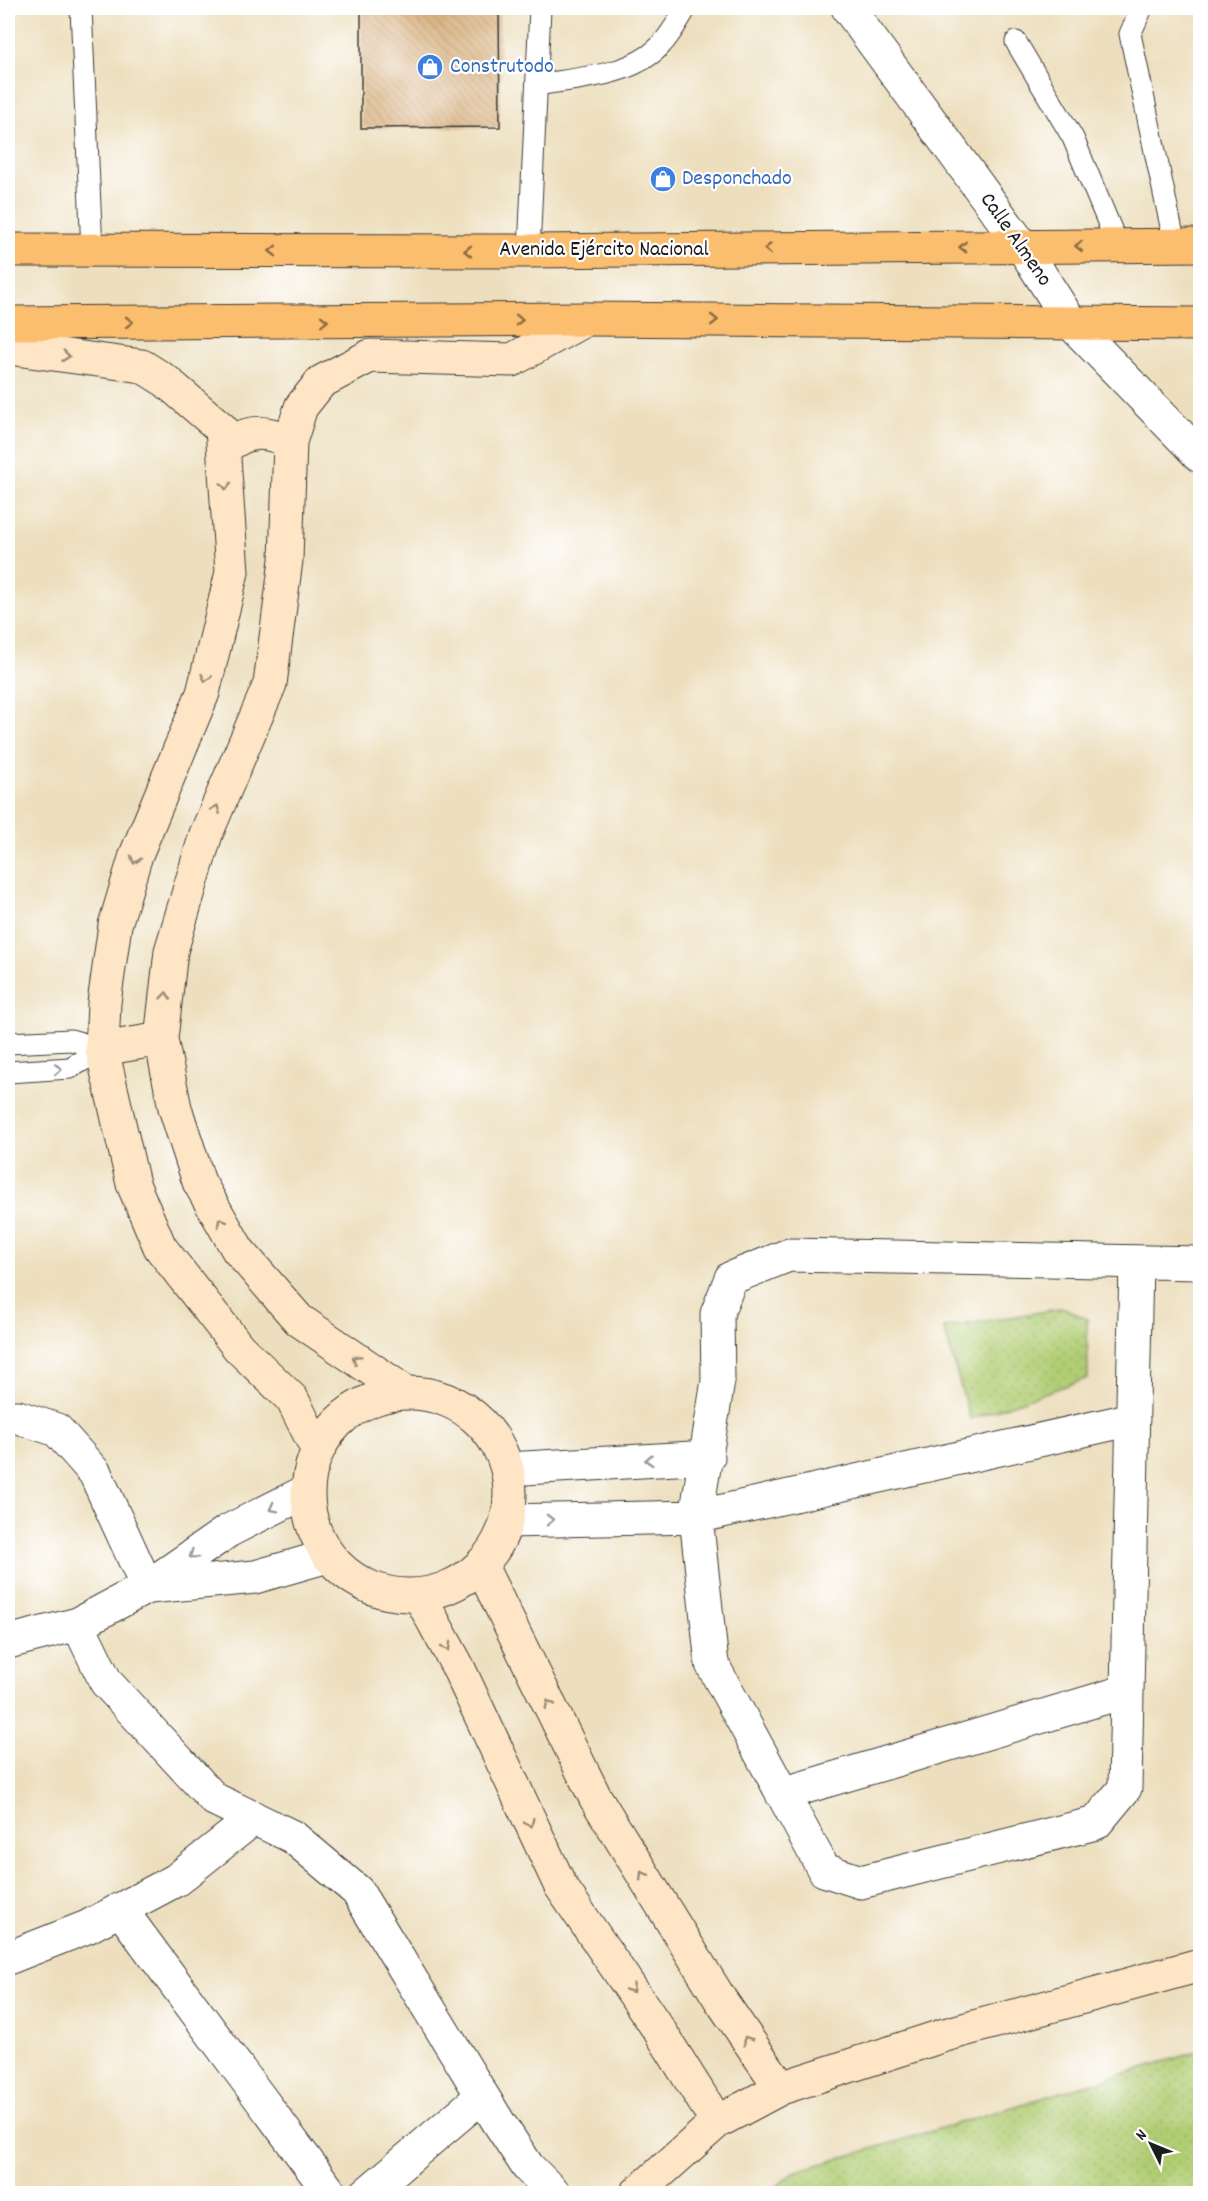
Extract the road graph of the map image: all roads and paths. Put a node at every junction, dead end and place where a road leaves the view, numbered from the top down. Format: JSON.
{"nodes":[{"id":1,"x":81,"y":8,"type":"edge"},
{"id":2,"x":540,"y":8,"type":"edge"},
{"id":3,"x":686,"y":8,"type":"edge"},
{"id":4,"x":848,"y":8,"type":"edge"},
{"id":5,"x":1142,"y":8,"type":"edge"},
{"id":6,"x":1016,"y":42,"type":"dead end"},
{"id":7,"x":537,"y":85,"type":"junction"},
{"id":8,"x":1188,"y":245,"type":"edge"},
{"id":9,"x":1022,"y":246,"type":"junction"},
{"id":10,"x":1118,"y":246,"type":"junction"},
{"id":11,"x":8,"y":250,"type":"edge"},
{"id":12,"x":92,"y":250,"type":"junction"},
{"id":13,"x":529,"y":251,"type":"junction"},
{"id":14,"x":586,"y":320,"type":"junction"},
{"id":15,"x":8,"y":323,"type":"edge"},
{"id":16,"x":1071,"y":323,"type":"junction"},
{"id":17,"x":1200,"y":324,"type":"edge"},
{"id":18,"x":8,"y":348,"type":"edge"},
{"id":19,"x":290,"y":442,"type":"junction"},
{"id":20,"x":224,"y":449,"type":"junction"},
{"id":21,"x":1200,"y":456,"type":"edge"},
{"id":22,"x":161,"y":1039,"type":"junction"},
{"id":23,"x":8,"y":1043,"type":"edge"},
{"id":24,"x":102,"y":1048,"type":"junction"},
{"id":25,"x":8,"y":1072,"type":"edge"},
{"id":26,"x":1136,"y":1262,"type":"junction"},
{"id":27,"x":1200,"y":1263,"type":"edge"},
{"id":28,"x":405,"y":1392,"type":"junction"},
{"id":29,"x":8,"y":1417,"type":"edge"},
{"id":30,"x":1133,"y":1419,"type":"junction"},
{"id":31,"x":317,"y":1449,"type":"junction"},
{"id":32,"x":708,"y":1457,"type":"junction"},
{"id":33,"x":508,"y":1469,"type":"junction"},
{"id":34,"x":307,"y":1491,"type":"junction"},
{"id":35,"x":696,"y":1517,"type":"junction"},
{"id":36,"x":507,"y":1521,"type":"junction"},
{"id":37,"x":328,"y":1556,"type":"junction"},
{"id":38,"x":481,"y":1566,"type":"junction"},
{"id":39,"x":147,"y":1587,"type":"junction"},
{"id":40,"x":419,"y":1595,"type":"junction"},
{"id":41,"x":78,"y":1624,"type":"junction"},
{"id":42,"x":8,"y":1642,"type":"edge"},
{"id":43,"x":1127,"y":1691,"type":"junction"},
{"id":44,"x":782,"y":1794,"type":"junction"},
{"id":45,"x":254,"y":1818,"type":"junction"},
{"id":46,"x":120,"y":1910,"type":"junction"},
{"id":47,"x":8,"y":1958,"type":"edge"},
{"id":48,"x":1200,"y":1965,"type":"edge"},
{"id":49,"x":781,"y":2088,"type":"junction"},
{"id":50,"x":482,"y":2096,"type":"junction"},
{"id":51,"x":717,"y":2122,"type":"junction"},
{"id":52,"x":331,"y":2193,"type":"edge"},
{"id":53,"x":366,"y":2193,"type":"edge"},
{"id":54,"x":555,"y":2193,"type":"edge"},
{"id":55,"x":636,"y":2193,"type":"edge"}],
"edges":[{"from":1,"to":12,"type":"lane"},
{"from":2,"to":7,"type":"lane"},
{"from":3,"to":7,"type":"lane"},
{"from":4,"to":9,"type":"street","name":"Calle Almeno"},
{"from":5,"to":8,"type":"lane"},
{"from":6,"to":10,"type":"lane"},
{"from":7,"to":13,"type":"lane"},
{"from":8,"to":10,"type":"main road","name":"Avenida Ejército Nacional"},
{"from":10,"to":9,"type":"main road","name":"Avenida Ejército Nacional","one_way":true},
{"from":9,"to":13,"type":"main road","name":"Avenida Ejército Nacional","one_way":true},
{"from":9,"to":16,"type":"street","name":"Calle Almeno"},
{"from":11,"to":12,"type":"main road","name":"Avenida Ejército Nacional"},
{"from":13,"to":12,"type":"main road","name":"Avenida Ejército Nacional","one_way":true},
{"from":15,"to":14,"type":"main road","one_way":true},
{"from":14,"to":16,"type":"main road","one_way":true},
{"from":14,"to":19,"type":"street"},
{"from":16,"to":17,"type":"main road"},
{"from":16,"to":21,"type":"street","name":"Calle Almeno"},
{"from":18,"to":20,"type":"street","one_way":true},
{"from":19,"to":20,"type":"street"},
{"from":22,"to":19,"type":"street","one_way":true},
{"from":20,"to":24,"type":"street","one_way":true},
{"from":22,"to":24,"type":"street"},
{"from":28,"to":22,"type":"street","one_way":true},
{"from":23,"to":24,"type":"lane"},
{"from":25,"to":24,"type":"lane","one_way":true},
{"from":24,"to":31,"type":"street"},
{"from":26,"to":27,"type":"street"},
{"from":26,"to":30,"type":"street"},
{"from":26,"to":32,"type":"street"},
{"from":28,"to":31,"type":"street"},
{"from":28,"to":33,"type":"street"},
{"from":29,"to":39,"type":"street"},
{"from":30,"to":35,"type":"street"},
{"from":30,"to":43,"type":"street"},
{"from":31,"to":34,"type":"street"},
{"from":32,"to":33,"type":"street","one_way":true},
{"from":32,"to":35,"type":"street"},
{"from":33,"to":36,"type":"street"},
{"from":34,"to":37,"type":"street"},
{"from":34,"to":39,"type":"street","one_way":true},
{"from":36,"to":35,"type":"street","one_way":true},
{"from":35,"to":44,"type":"street"},
{"from":36,"to":38,"type":"street"},
{"from":37,"to":39,"type":"street"},
{"from":37,"to":40,"type":"street"},
{"from":38,"to":40,"type":"street"},
{"from":49,"to":38,"type":"street","one_way":true},
{"from":39,"to":41,"type":"street"},
{"from":40,"to":51,"type":"street","one_way":true},
{"from":41,"to":42,"type":"street"},
{"from":41,"to":45,"type":"street"},
{"from":43,"to":44,"type":"street"},
{"from":43,"to":44,"type":"street"},
{"from":45,"to":46,"type":"street"},
{"from":45,"to":50,"type":"street"},
{"from":46,"to":47,"type":"street"},
{"from":46,"to":52,"type":"street"},
{"from":48,"to":49,"type":"street"},
{"from":49,"to":51,"type":"street"},
{"from":50,"to":53,"type":"street"},
{"from":50,"to":54,"type":"street"},
{"from":51,"to":55,"type":"street"}]}
